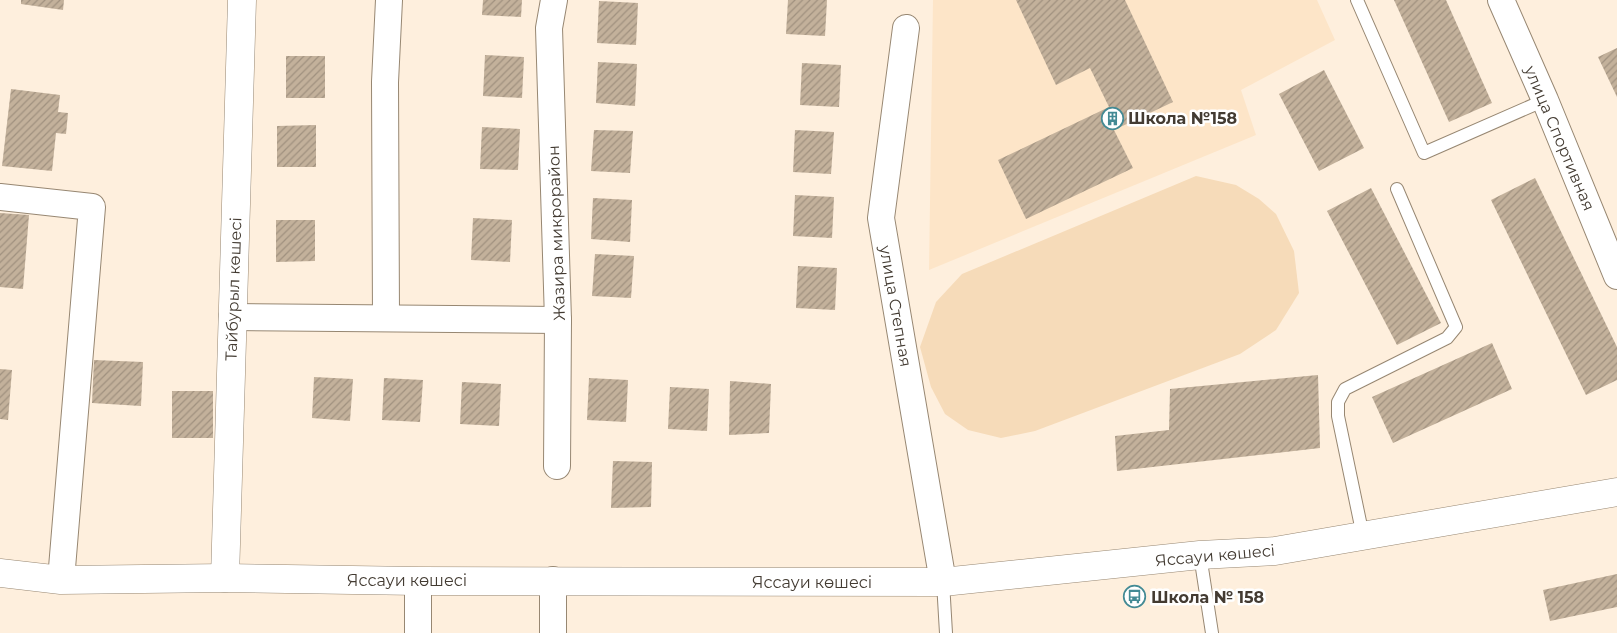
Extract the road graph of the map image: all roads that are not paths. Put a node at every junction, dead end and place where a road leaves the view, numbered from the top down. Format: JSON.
{"nodes":[{"id":1,"x":242,"y":0,"type":"edge"},
{"id":2,"x":389,"y":0,"type":"edge"},
{"id":3,"x":554,"y":0,"type":"edge"},
{"id":4,"x":1357,"y":0,"type":"edge"},
{"id":5,"x":1501,"y":0,"type":"edge"},
{"id":6,"x":906,"y":28,"type":"dead end"},
{"id":7,"x":1545,"y":100,"type":"junction"},
{"id":8,"x":1397,"y":189,"type":"dead end"},
{"id":9,"x":0,"y":197,"type":"edge"},
{"id":10,"x":1617,"y":276,"type":"edge"},
{"id":11,"x":232,"y":317,"type":"junction"},
{"id":12,"x":386,"y":318,"type":"junction"},
{"id":13,"x":558,"y":320,"type":"junction"},
{"id":14,"x":557,"y":466,"type":"dead end"},
{"id":15,"x":1617,"y":492,"type":"edge"},
{"id":16,"x":1362,"y":536,"type":"junction"},
{"id":17,"x":1200,"y":555,"type":"junction"},
{"id":18,"x":0,"y":573,"type":"edge"},
{"id":19,"x":225,"y":578,"type":"junction"},
{"id":20,"x":61,"y":580,"type":"junction"},
{"id":21,"x":553,"y":580,"type":"junction"},
{"id":22,"x":418,"y":581,"type":"junction"},
{"id":23,"x":943,"y":582,"type":"junction"},
{"id":24,"x":418,"y":633,"type":"edge"},
{"id":25,"x":553,"y":633,"type":"edge"},
{"id":26,"x":946,"y":633,"type":"edge"},
{"id":27,"x":1212,"y":633,"type":"edge"}],
"edges":[{"from":1,"to":11,"type":"main road","name":"Тайбурыл көшесі"},
{"from":2,"to":12,"type":"street"},
{"from":3,"to":13,"type":"street","name":"Жазира микрорайон"},
{"from":4,"to":7,"type":"lane"},
{"from":5,"to":7,"type":"street","name":"улица Спортивная"},
{"from":6,"to":23,"type":"street","name":"улица Степная"},
{"from":7,"to":10,"type":"street","name":"улица Спортивная"},
{"from":8,"to":16,"type":"lane"},
{"from":9,"to":20,"type":"street"},
{"from":11,"to":12,"type":"street"},
{"from":11,"to":19,"type":"main road","name":"Тайбурыл көшесі"},
{"from":12,"to":13,"type":"street"},
{"from":13,"to":14,"type":"street","name":"Жазира микрорайон"},
{"from":15,"to":16,"type":"main road","name":"Яссауи көшесі"},
{"from":16,"to":17,"type":"main road","name":"Яссауи көшесі"},
{"from":17,"to":23,"type":"main road","name":"Яссауи көшесі"},
{"from":17,"to":27,"type":"lane"},
{"from":18,"to":20,"type":"main road","name":"Яссауи көшесі"},
{"from":19,"to":20,"type":"main road","name":"Яссауи көшесі"},
{"from":19,"to":22,"type":"main road","name":"Яссауи көшесі"},
{"from":21,"to":22,"type":"main road","name":"Яссауи көшесі"},
{"from":21,"to":23,"type":"main road","name":"Яссауи көшесі"},
{"from":21,"to":25,"type":"street"},
{"from":22,"to":24,"type":"street"},
{"from":23,"to":26,"type":"lane"}]}
